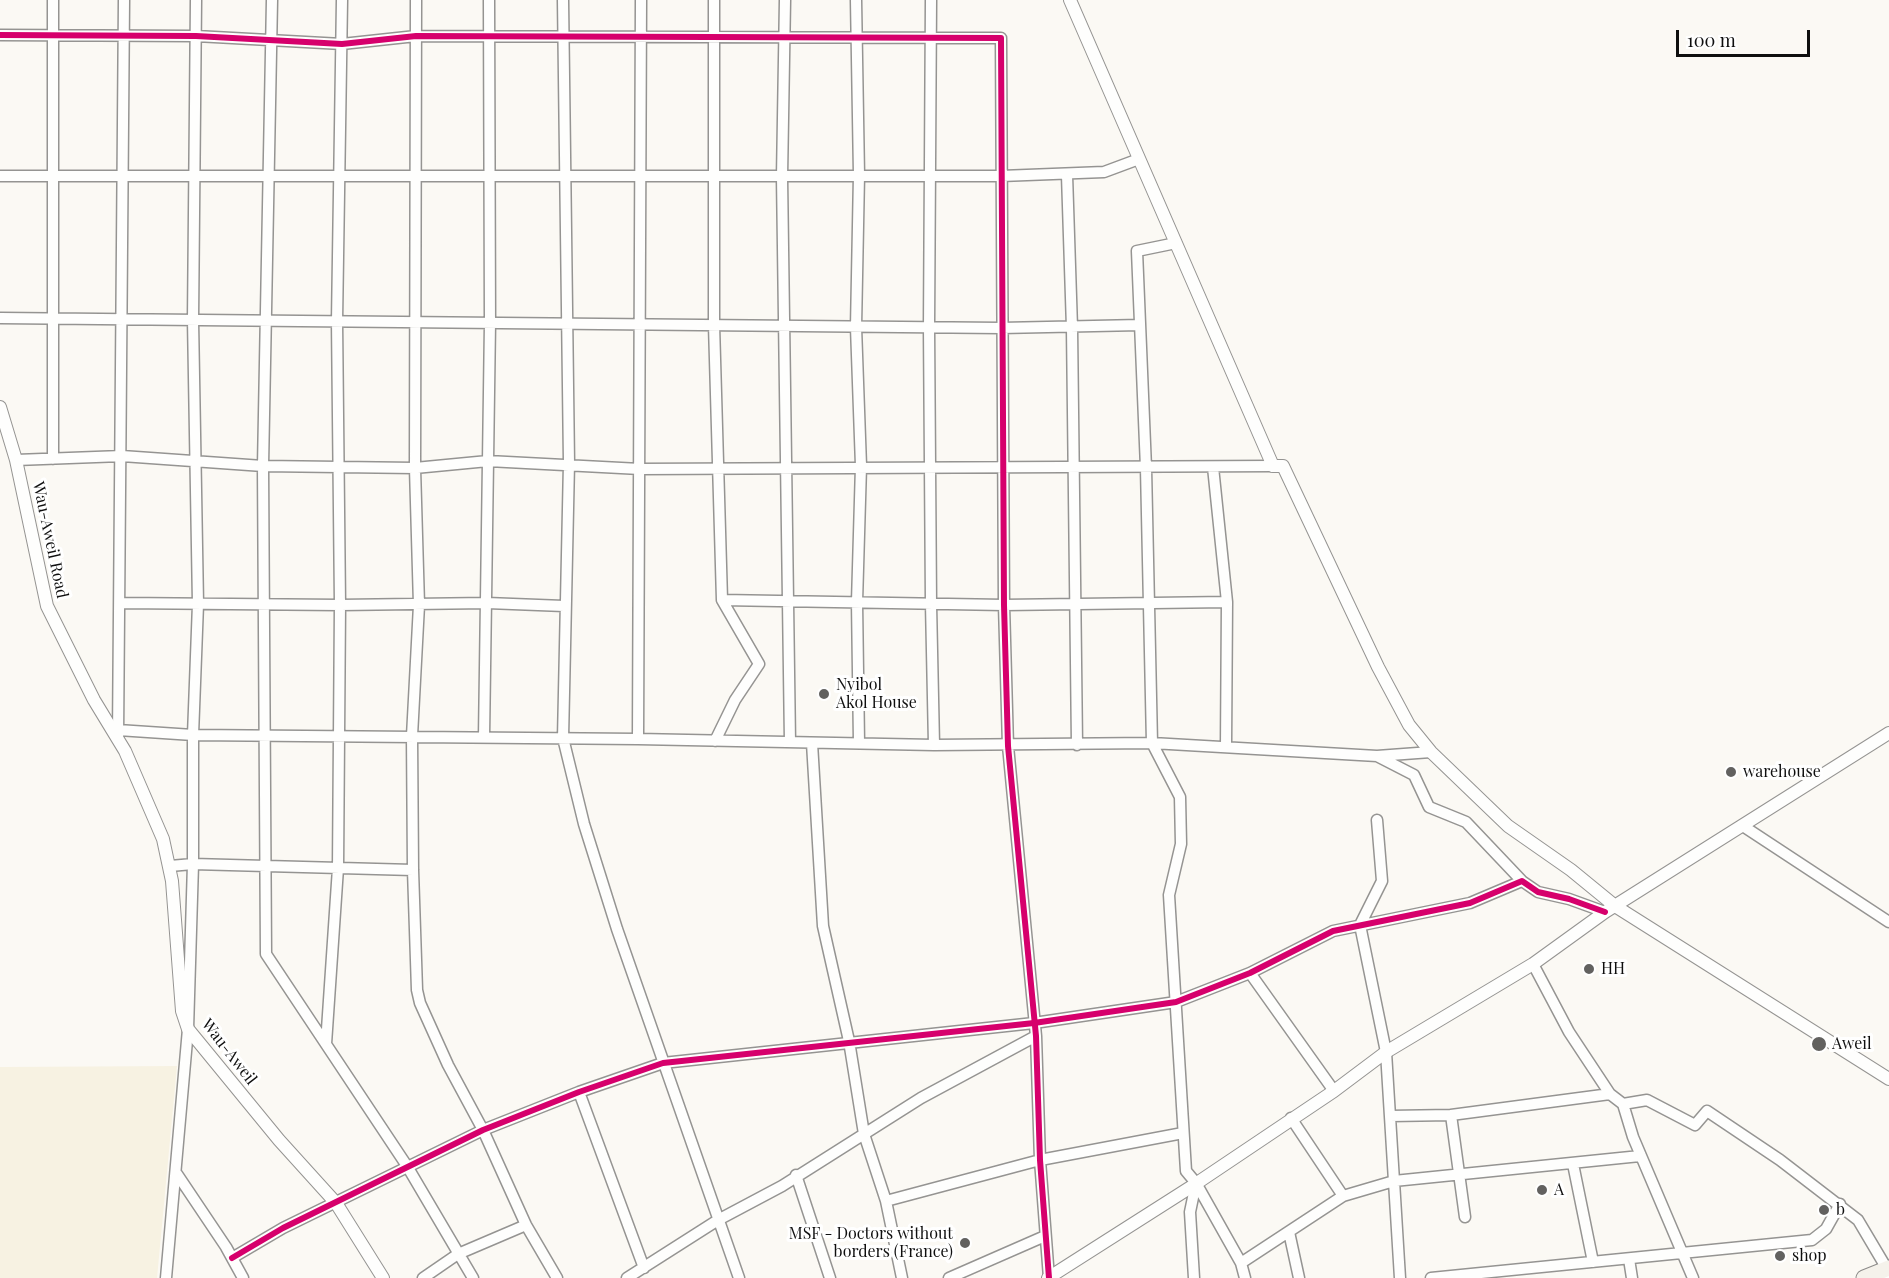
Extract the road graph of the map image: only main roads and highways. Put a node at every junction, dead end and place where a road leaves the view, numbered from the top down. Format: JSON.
{"nodes":[{"id":1,"x":1888,"y":1272,"type":"edge"},
{"id":2,"x":1864,"y":1278,"type":"edge"}],
"edges":[{"from":1,"to":2,"type":"main road"}]}
